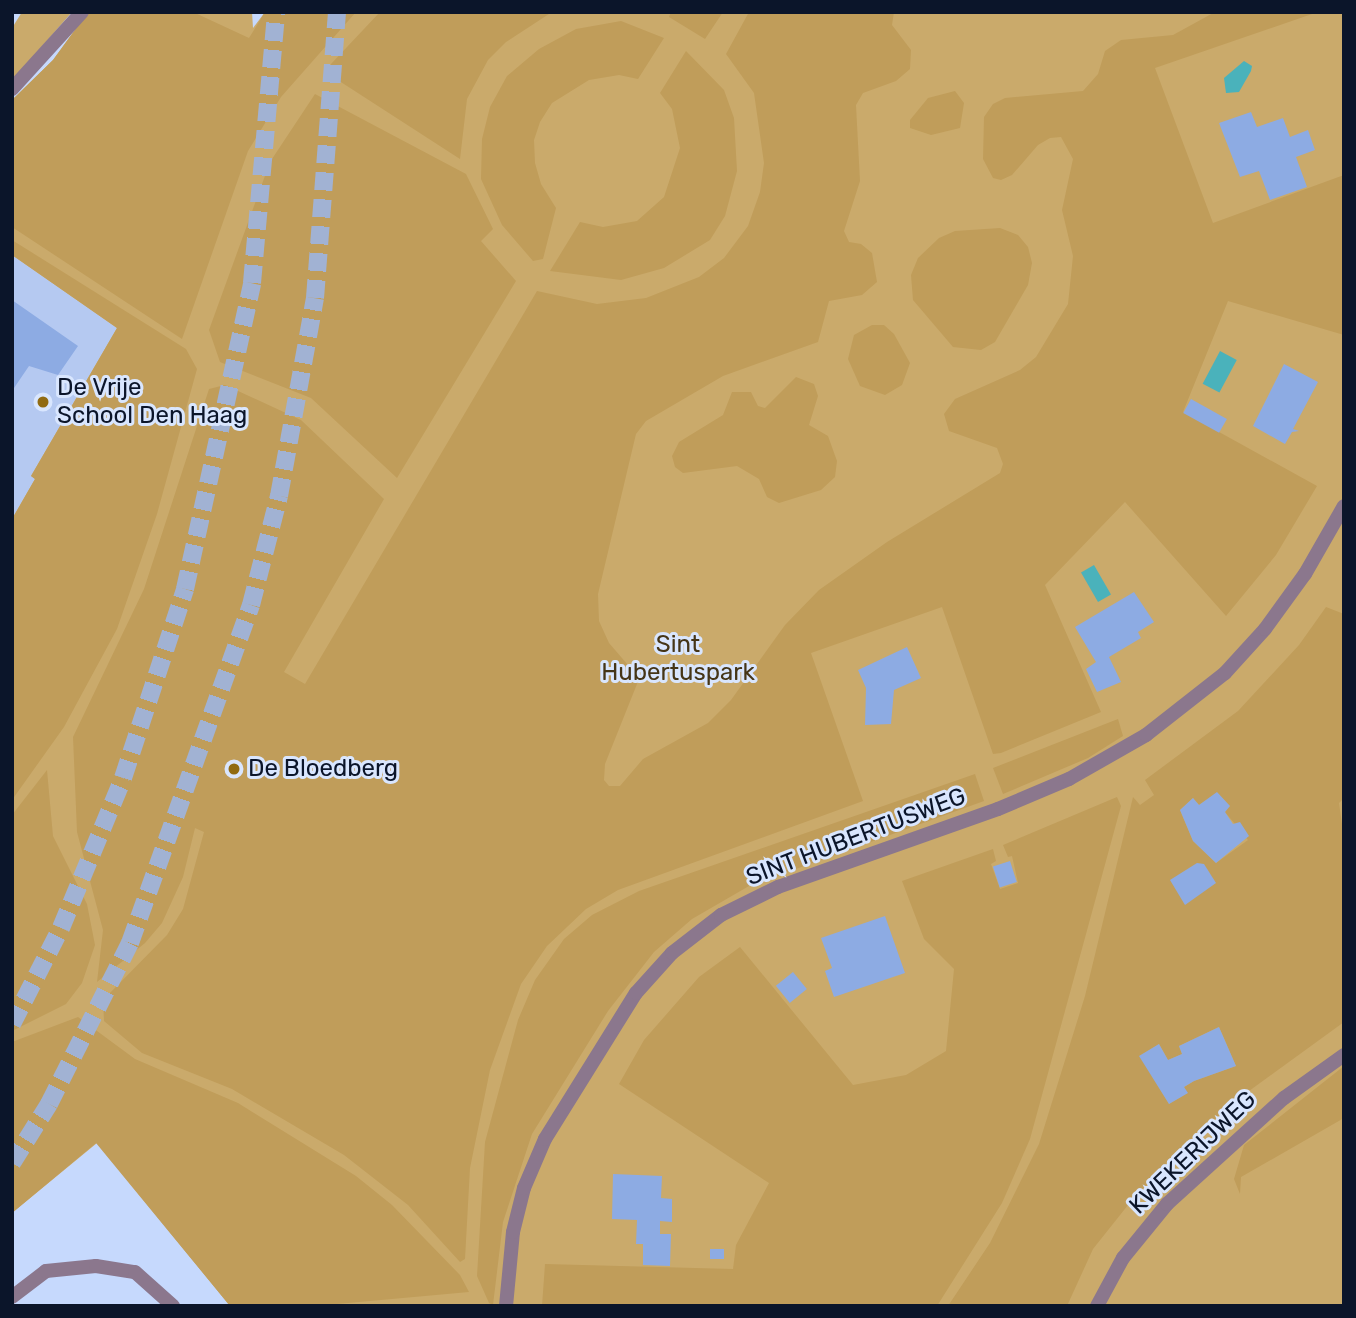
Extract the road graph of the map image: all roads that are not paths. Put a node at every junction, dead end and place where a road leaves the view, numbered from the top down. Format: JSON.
{"nodes":[{"id":1,"x":82,"y":12,"type":"edge"},
{"id":2,"x":12,"y":89,"type":"edge"},
{"id":3,"x":1344,"y":506,"type":"edge"},
{"id":4,"x":1344,"y":1055,"type":"edge"},
{"id":5,"x":12,"y":1297,"type":"edge"},
{"id":6,"x":173,"y":1306,"type":"edge"},
{"id":7,"x":506,"y":1306,"type":"edge"},
{"id":8,"x":1097,"y":1306,"type":"edge"}],
"edges":[{"from":1,"to":2,"type":"street"},
{"from":3,"to":7,"type":"street","name":"SINT HUBERTUSWEG"},
{"from":4,"to":8,"type":"street","name":"KWEKERIJWEG"},
{"from":5,"to":6,"type":"street"}]}
